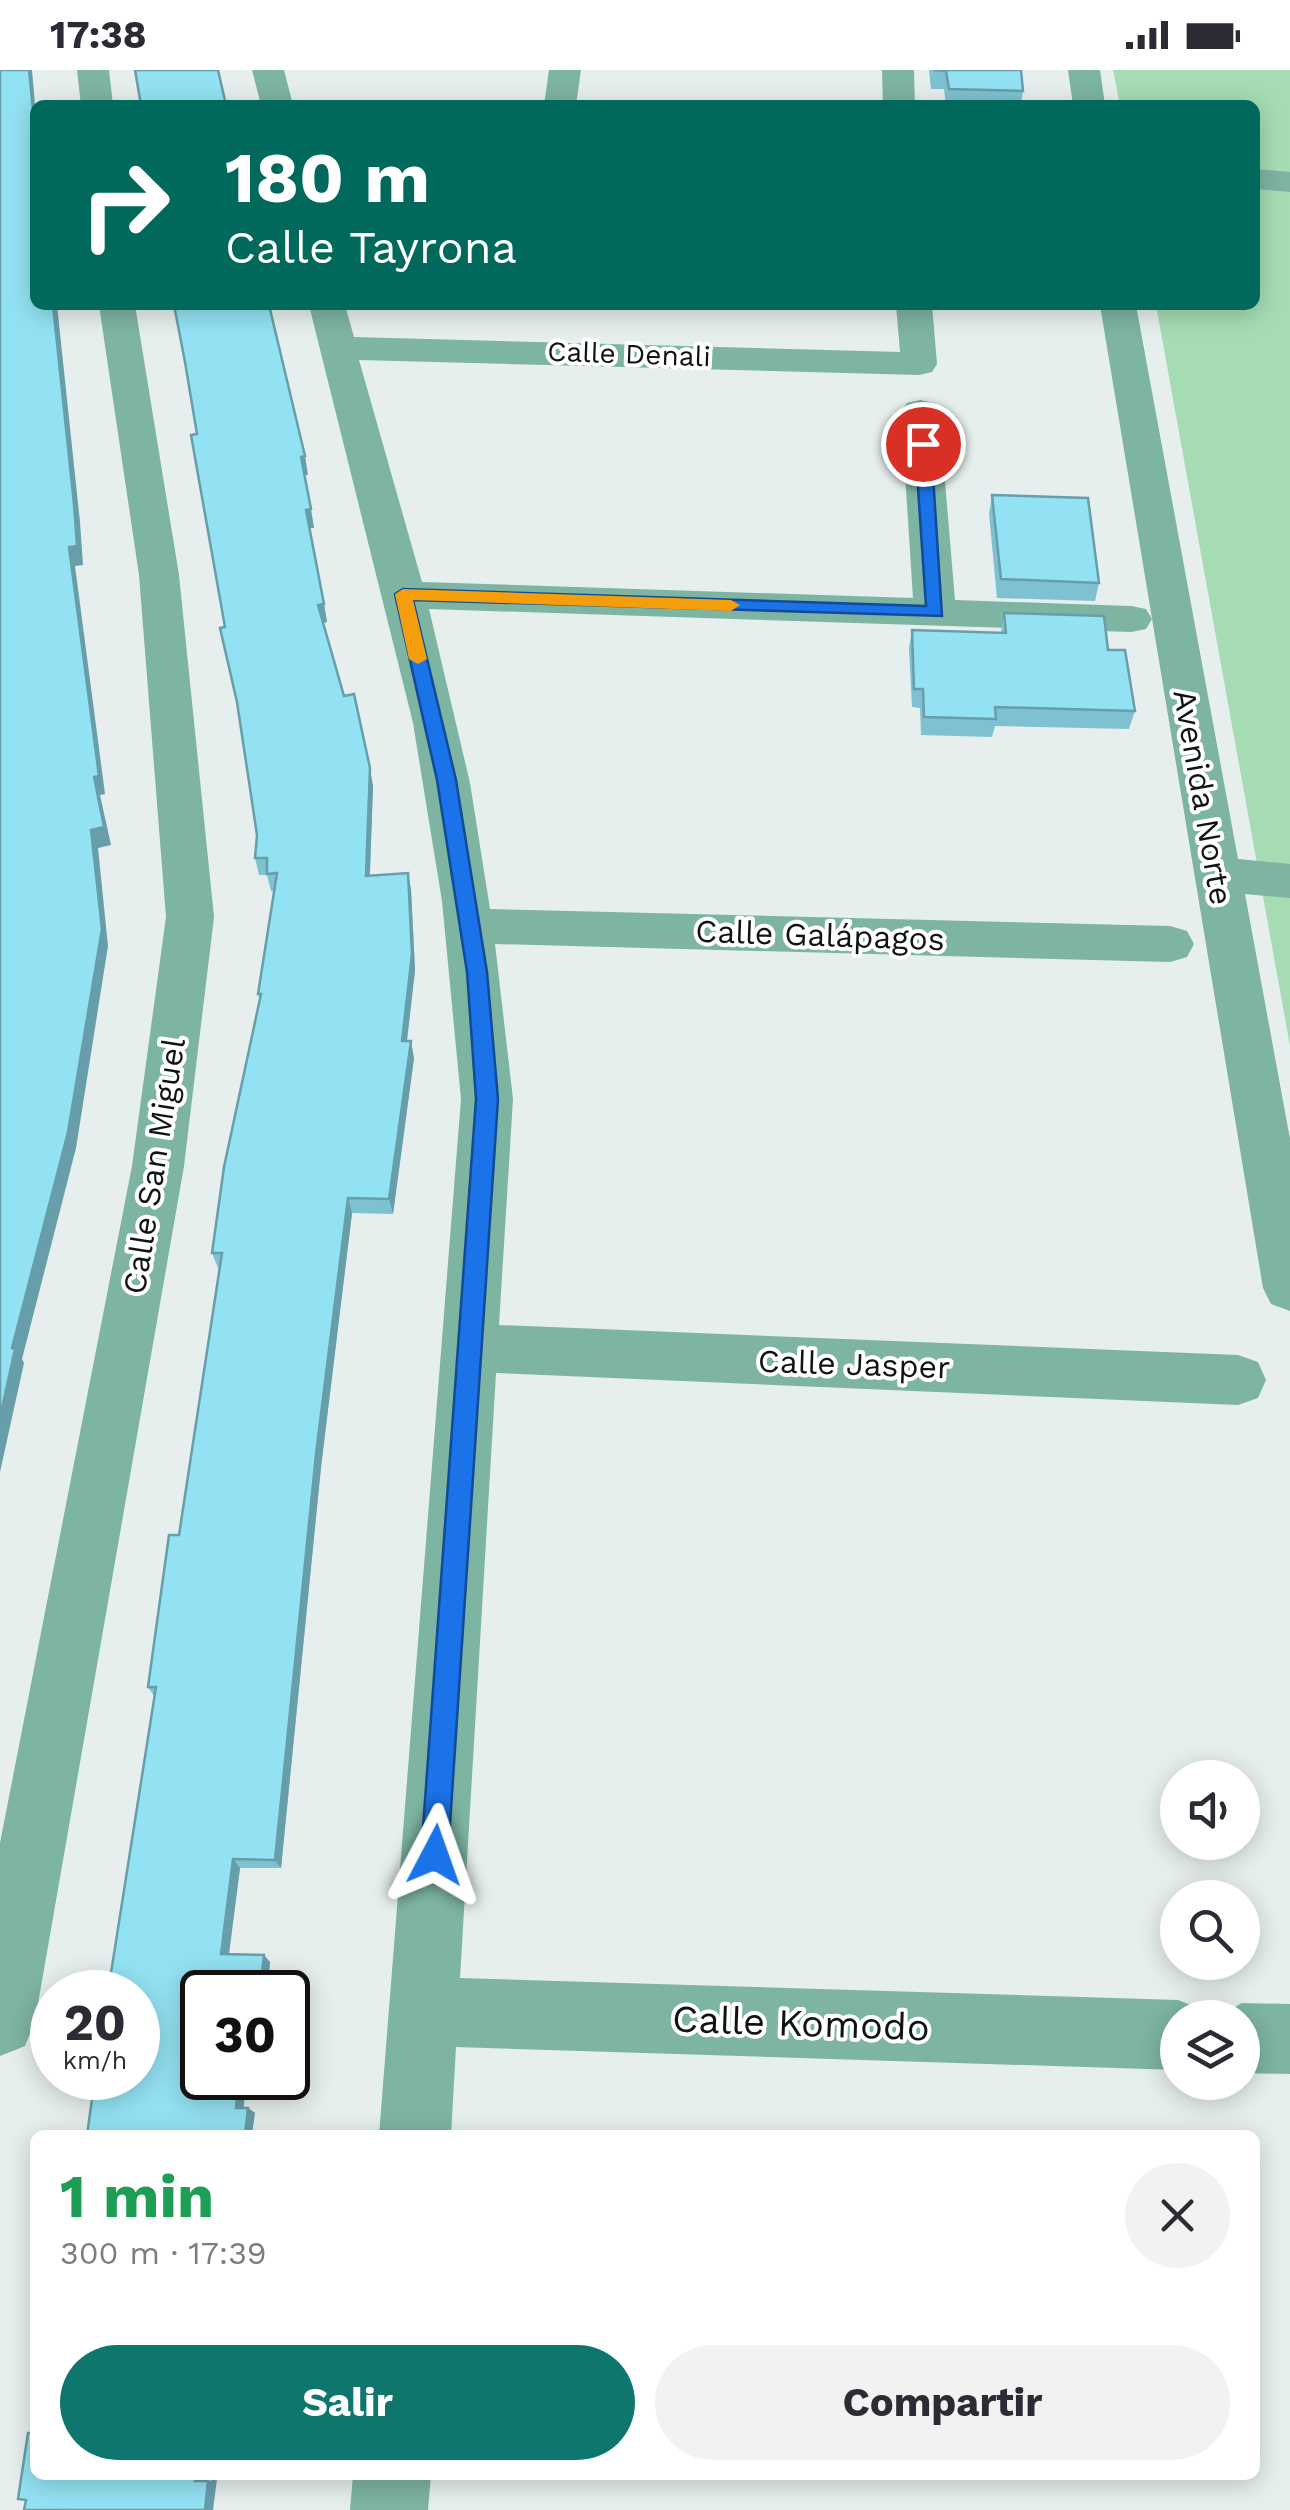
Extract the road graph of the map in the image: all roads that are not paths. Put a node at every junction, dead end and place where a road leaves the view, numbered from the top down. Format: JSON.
{"nodes":[{"id":1,"x":94,"y":70,"type":"edge"},
{"id":2,"x":268,"y":70,"type":"edge"},
{"id":3,"x":565,"y":70,"type":"edge"},
{"id":4,"x":898,"y":70,"type":"edge"},
{"id":5,"x":1084,"y":70,"type":"edge"},
{"id":6,"x":97,"y":100,"type":"edge"},
{"id":7,"x":276,"y":100,"type":"edge"},
{"id":8,"x":561,"y":100,"type":"edge"},
{"id":9,"x":899,"y":100,"type":"edge"},
{"id":10,"x":1088,"y":100,"type":"edge"},
{"id":11,"x":1260,"y":155,"type":"edge"},
{"id":12,"x":1290,"y":157,"type":"edge"},
{"id":13,"x":1260,"y":179,"type":"edge"},
{"id":14,"x":1290,"y":182,"type":"edge"},
{"id":15,"x":118,"y":310,"type":"edge"},
{"id":16,"x":329,"y":310,"type":"edge"},
{"id":17,"x":915,"y":310,"type":"edge"},
{"id":18,"x":1119,"y":310,"type":"edge"},
{"id":19,"x":338,"y":348,"type":"junction"},
{"id":20,"x":920,"y":411,"type":"dead end"},
{"id":21,"x":403,"y":594,"type":"junction"},
{"id":22,"x":936,"y":612,"type":"junction"},
{"id":23,"x":1131,"y":619,"type":"dead end"},
{"id":24,"x":1216,"y":874,"type":"junction"},
{"id":25,"x":1290,"y":882,"type":"edge"},
{"id":26,"x":469,"y":926,"type":"junction"},
{"id":27,"x":1170,"y":944,"type":"dead end"},
{"id":28,"x":1290,"y":1288,"type":"edge"},
{"id":29,"x":470,"y":1348,"type":"junction"},
{"id":30,"x":1238,"y":1380,"type":"dead end"},
{"id":31,"x":424,"y":2012,"type":"junction"},
{"id":32,"x":0,"y":2021,"type":"edge"},
{"id":33,"x":1160,"y":2035,"type":"edge"},
{"id":34,"x":1260,"y":2038,"type":"edge"},
{"id":35,"x":1290,"y":2039,"type":"edge"},
{"id":36,"x":415,"y":2130,"type":"edge"},
{"id":37,"x":392,"y":2480,"type":"edge"},
{"id":38,"x":390,"y":2510,"type":"edge"}],
"edges":[{"from":1,"to":6,"type":"street"},
{"from":2,"to":7,"type":"street"},
{"from":3,"to":8,"type":"street"},
{"from":4,"to":9,"type":"street"},
{"from":5,"to":10,"type":"street"},
{"from":11,"to":12,"type":"street"},
{"from":13,"to":14,"type":"street"},
{"from":15,"to":32,"type":"street","name":"Calle San Miguel"},
{"from":16,"to":19,"type":"street"},
{"from":17,"to":19,"type":"street","name":"Calle Denali"},
{"from":18,"to":24,"type":"street","name":"Avenida Norte"},
{"from":19,"to":21,"type":"street"},
{"from":20,"to":22,"type":"street"},
{"from":21,"to":22,"type":"street"},
{"from":21,"to":26,"type":"street"},
{"from":22,"to":23,"type":"street"},
{"from":24,"to":25,"type":"street"},
{"from":24,"to":28,"type":"street","name":"Avenida Norte"},
{"from":26,"to":27,"type":"street","name":"Calle Galápagos"},
{"from":26,"to":29,"type":"street"},
{"from":29,"to":30,"type":"street","name":"Calle Jasper"},
{"from":29,"to":31,"type":"street"},
{"from":31,"to":33,"type":"street","name":"Calle Komodo"},
{"from":31,"to":36,"type":"street"},
{"from":34,"to":35,"type":"street"},
{"from":37,"to":38,"type":"street"}]}
